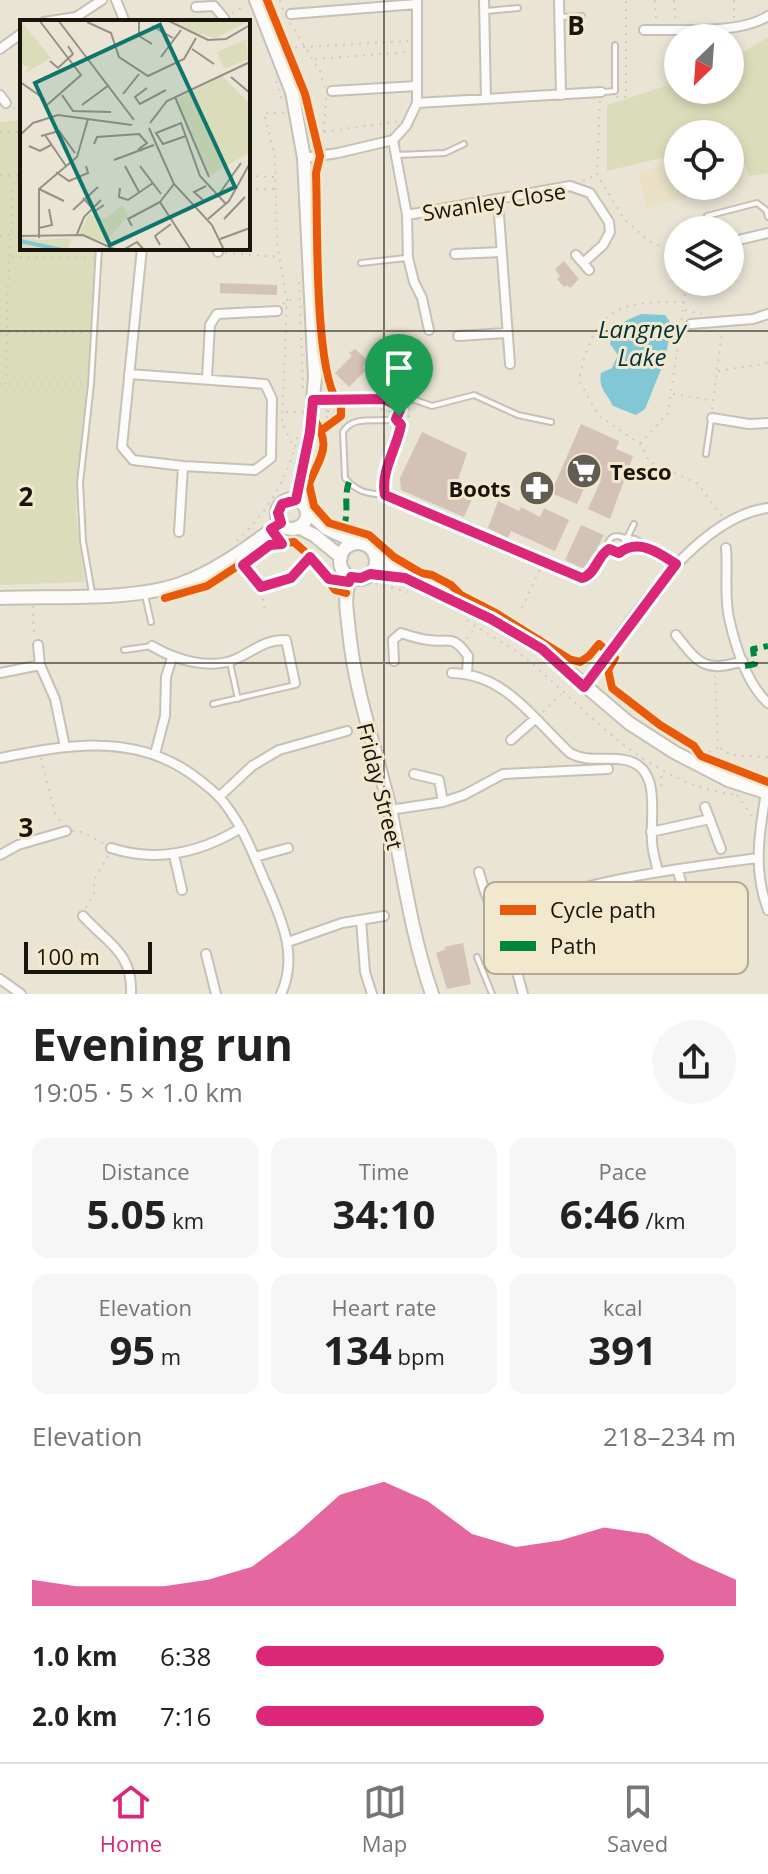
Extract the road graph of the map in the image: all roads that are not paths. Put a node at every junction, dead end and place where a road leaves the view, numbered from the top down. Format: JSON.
{"nodes":[{"id":1,"x":102,"y":0,"type":"edge"},
{"id":2,"x":116,"y":0,"type":"edge"},
{"id":3,"x":484,"y":0,"type":"edge"},
{"id":4,"x":559,"y":0,"type":"edge"},
{"id":5,"x":251,"y":2,"type":"edge"},
{"id":6,"x":417,"y":2,"type":"edge"},
{"id":7,"x":196,"y":7,"type":"dead end"},
{"id":8,"x":518,"y":8,"type":"dead end"},
{"id":9,"x":484,"y":11,"type":"junction"},
{"id":10,"x":291,"y":14,"type":"dead end"},
{"id":11,"x":582,"y":16,"type":"dead end"},
{"id":12,"x":768,"y":16,"type":"edge"},
{"id":13,"x":559,"y":17,"type":"junction"},
{"id":14,"x":70,"y":20,"type":"edge"},
{"id":15,"x":124,"y":20,"type":"edge"},
{"id":16,"x":224,"y":20,"type":"edge"},
{"id":17,"x":644,"y":30,"type":"road end"},
{"id":18,"x":20,"y":34,"type":"edge"},
{"id":19,"x":615,"y":45,"type":"dead end"},
{"id":20,"x":0,"y":49,"type":"edge"},
{"id":21,"x":417,"y":86,"type":"junction"},
{"id":22,"x":332,"y":91,"type":"dead end"},
{"id":23,"x":601,"y":92,"type":"joint"},
{"id":24,"x":561,"y":95,"type":"junction"},
{"id":25,"x":486,"y":99,"type":"junction"},
{"id":26,"x":417,"y":103,"type":"junction"},
{"id":27,"x":393,"y":140,"type":"junction"},
{"id":28,"x":464,"y":144,"type":"dead end"},
{"id":29,"x":397,"y":155,"type":"junction"},
{"id":30,"x":304,"y":158,"type":"junction"},
{"id":31,"x":498,"y":201,"type":"junction"},
{"id":32,"x":407,"y":215,"type":"junction"},
{"id":33,"x":707,"y":216,"type":"dead end"},
{"id":34,"x":768,"y":217,"type":"edge"},
{"id":35,"x":768,"y":233,"type":"edge"},
{"id":36,"x":744,"y":239,"type":"edge"},
{"id":37,"x":99,"y":250,"type":"edge"},
{"id":38,"x":142,"y":250,"type":"edge"},
{"id":39,"x":502,"y":252,"type":"junction"},
{"id":40,"x":455,"y":254,"type":"dead end"},
{"id":41,"x":576,"y":255,"type":"dead end"},
{"id":42,"x":408,"y":258,"type":"junction"},
{"id":43,"x":361,"y":263,"type":"dead end"},
{"id":44,"x":277,"y":311,"type":"road end"},
{"id":45,"x":768,"y":314,"type":"edge"},
{"id":46,"x":691,"y":324,"type":"dead end"},
{"id":47,"x":429,"y":330,"type":"dead end"},
{"id":48,"x":506,"y":333,"type":"junction"},
{"id":49,"x":458,"y":336,"type":"dead end"},
{"id":50,"x":422,"y":351,"type":"dead end"},
{"id":51,"x":396,"y":353,"type":"junction"},
{"id":52,"x":378,"y":354,"type":"dead end"},
{"id":53,"x":510,"y":364,"type":"dead end"},
{"id":54,"x":129,"y":374,"type":"junction"},
{"id":55,"x":207,"y":378,"type":"junction"},
{"id":56,"x":401,"y":398,"type":"junction"},
{"id":57,"x":384,"y":399,"type":"junction"},
{"id":58,"x":313,"y":400,"type":"junction"},
{"id":59,"x":398,"y":417,"type":"junction"},
{"id":60,"x":712,"y":418,"type":"joint"},
{"id":61,"x":551,"y":422,"type":"dead end"},
{"id":62,"x":768,"y":423,"type":"edge"},
{"id":63,"x":706,"y":454,"type":"dead end"},
{"id":64,"x":183,"y":466,"type":"junction"},
{"id":65,"x":385,"y":495,"type":"junction"},
{"id":66,"x":296,"y":500,"type":"junction"},
{"id":67,"x":768,"y":508,"type":"edge"},
{"id":68,"x":307,"y":511,"type":"junction"},
{"id":69,"x":634,"y":524,"type":"dead end"},
{"id":70,"x":276,"y":526,"type":"junction"},
{"id":71,"x":298,"y":527,"type":"junction"},
{"id":72,"x":179,"y":532,"type":"dead end"},
{"id":73,"x":628,"y":536,"type":"junction"},
{"id":74,"x":621,"y":537,"type":"junction"},
{"id":75,"x":357,"y":543,"type":"junction"},
{"id":76,"x":643,"y":545,"type":"junction"},
{"id":77,"x":625,"y":548,"type":"junction"},
{"id":78,"x":726,"y":548,"type":"dead end"},
{"id":79,"x":609,"y":549,"type":"junction"},
{"id":80,"x":375,"y":556,"type":"junction"},
{"id":81,"x":341,"y":557,"type":"junction"},
{"id":82,"x":676,"y":564,"type":"junction"},
{"id":83,"x":370,"y":574,"type":"junction"},
{"id":84,"x":405,"y":578,"type":"junction"},
{"id":85,"x":349,"y":584,"type":"junction"},
{"id":86,"x":144,"y":592,"type":"junction"},
{"id":87,"x":93,"y":595,"type":"junction"},
{"id":88,"x":0,"y":598,"type":"edge"},
{"id":89,"x":151,"y":622,"type":"dead end"},
{"id":90,"x":676,"y":635,"type":"dead end"},
{"id":91,"x":38,"y":645,"type":"road end"},
{"id":92,"x":152,"y":646,"type":"joint"},
{"id":93,"x":124,"y":650,"type":"dead end"},
{"id":94,"x":172,"y":658,"type":"junction"},
{"id":95,"x":230,"y":661,"type":"junction"},
{"id":96,"x":394,"y":661,"type":"dead end"},
{"id":97,"x":743,"y":661,"type":"junction"},
{"id":98,"x":40,"y":665,"type":"junction"},
{"id":99,"x":0,"y":673,"type":"edge"},
{"id":100,"x":452,"y":673,"type":"dead end"},
{"id":101,"x":467,"y":673,"type":"junction"},
{"id":102,"x":295,"y":683,"type":"joint"},
{"id":103,"x":584,"y":687,"type":"junction"},
{"id":104,"x":238,"y":699,"type":"junction"},
{"id":105,"x":768,"y":703,"type":"edge"},
{"id":106,"x":213,"y":704,"type":"dead end"},
{"id":107,"x":535,"y":719,"type":"junction"},
{"id":108,"x":505,"y":727,"type":"dead end"},
{"id":109,"x":347,"y":731,"type":"dead end"},
{"id":110,"x":65,"y":747,"type":"junction"},
{"id":111,"x":155,"y":754,"type":"junction"},
{"id":112,"x":0,"y":758,"type":"edge"},
{"id":113,"x":608,"y":769,"type":"dead end"},
{"id":114,"x":414,"y":774,"type":"dead end"},
{"id":115,"x":767,"y":793,"type":"edge"},
{"id":116,"x":219,"y":797,"type":"junction"},
{"id":117,"x":443,"y":802,"type":"junction"},
{"id":118,"x":705,"y":807,"type":"dead end"},
{"id":119,"x":390,"y":810,"type":"junction"},
{"id":120,"x":710,"y":819,"type":"junction"},
{"id":121,"x":241,"y":828,"type":"junction"},
{"id":122,"x":66,"y":831,"type":"road end"},
{"id":123,"x":651,"y":832,"type":"junction"},
{"id":124,"x":111,"y":848,"type":"road end"},
{"id":125,"x":288,"y":848,"type":"dead end"},
{"id":126,"x":721,"y":849,"type":"dead end"},
{"id":127,"x":0,"y":855,"type":"edge"},
{"id":128,"x":174,"y":855,"type":"junction"},
{"id":129,"x":255,"y":857,"type":"junction"},
{"id":130,"x":758,"y":858,"type":"junction"},
{"id":131,"x":677,"y":869,"type":"junction"},
{"id":132,"x":479,"y":872,"type":"dead end"},
{"id":133,"x":658,"y":872,"type":"junction"},
{"id":134,"x":613,"y":882,"type":"edge"},
{"id":135,"x":681,"y":882,"type":"edge"},
{"id":136,"x":182,"y":890,"type":"dead end"},
{"id":137,"x":484,"y":890,"type":"edge"},
{"id":138,"x":768,"y":910,"type":"edge"},
{"id":139,"x":83,"y":916,"type":"road end"},
{"id":140,"x":384,"y":916,"type":"dead end"},
{"id":141,"x":361,"y":920,"type":"junction"},
{"id":142,"x":288,"y":942,"type":"junction"},
{"id":143,"x":206,"y":954,"type":"dead end"},
{"id":144,"x":477,"y":957,"type":"dead end"},
{"id":145,"x":518,"y":974,"type":"edge"},
{"id":146,"x":0,"y":979,"type":"edge"},
{"id":147,"x":21,"y":994,"type":"edge"},
{"id":148,"x":131,"y":994,"type":"edge"},
{"id":149,"x":216,"y":994,"type":"edge"},
{"id":150,"x":281,"y":994,"type":"edge"},
{"id":151,"x":372,"y":994,"type":"edge"},
{"id":152,"x":432,"y":994,"type":"edge"},
{"id":153,"x":492,"y":994,"type":"edge"},
{"id":154,"x":523,"y":994,"type":"edge"}],
"edges":[{"from":1,"to":14,"type":"street"},
{"from":2,"to":15,"type":"street"},
{"from":3,"to":9,"type":"street"},
{"from":4,"to":13,"type":"street"},
{"from":5,"to":30,"type":"main road"},
{"from":6,"to":10,"type":"street"},
{"from":6,"to":21,"type":"street"},
{"from":7,"to":16,"type":"street"},
{"from":8,"to":9,"type":"lane"},
{"from":9,"to":25,"type":"street"},
{"from":11,"to":13,"type":"lane"},
{"from":12,"to":17,"type":"street"},
{"from":13,"to":24,"type":"street"},
{"from":18,"to":20,"type":"street"},
{"from":19,"to":23,"type":"lane"},
{"from":21,"to":22,"type":"street"},
{"from":21,"to":26,"type":"street"},
{"from":23,"to":24,"type":"street"},
{"from":24,"to":25,"type":"street"},
{"from":25,"to":26,"type":"street"},
{"from":26,"to":27,"type":"street"},
{"from":27,"to":29,"type":"street","name":"Swanley Close"},
{"from":27,"to":30,"type":"street"},
{"from":28,"to":29,"type":"lane"},
{"from":29,"to":32,"type":"street","name":"Swanley Close"},
{"from":30,"to":58,"type":"main road"},
{"from":31,"to":32,"type":"street","name":"Swanley Close"},
{"from":31,"to":39,"type":"street"},
{"from":31,"to":41,"type":"street","name":"Swanley Close"},
{"from":32,"to":42,"type":"street","name":"Swanley Close"},
{"from":33,"to":34,"type":"lane"},
{"from":35,"to":36,"type":"street"},
{"from":37,"to":87,"type":"lane"},
{"from":38,"to":54,"type":"street"},
{"from":39,"to":40,"type":"street"},
{"from":39,"to":48,"type":"street"},
{"from":42,"to":43,"type":"lane"},
{"from":42,"to":47,"type":"street","name":"Swanley Close"},
{"from":44,"to":55,"type":"street"},
{"from":45,"to":46,"type":"street"},
{"from":48,"to":49,"type":"street"},
{"from":48,"to":53,"type":"street"},
{"from":50,"to":51,"type":"lane"},
{"from":51,"to":52,"type":"lane"},
{"from":51,"to":56,"type":"lane"},
{"from":54,"to":55,"type":"street"},
{"from":54,"to":64,"type":"street"},
{"from":55,"to":64,"type":"street"},
{"from":56,"to":57,"type":"lane"},
{"from":56,"to":61,"type":"lane"},
{"from":57,"to":58,"type":"lane"},
{"from":57,"to":59,"type":"lane"},
{"from":58,"to":66,"type":"main road"},
{"from":59,"to":65,"type":"lane"},
{"from":59,"to":65,"type":"lane"},
{"from":60,"to":62,"type":"street"},
{"from":60,"to":63,"type":"lane"},
{"from":64,"to":72,"type":"street"},
{"from":65,"to":79,"type":"lane"},
{"from":66,"to":68,"type":"main road"},
{"from":66,"to":70,"type":"main road"},
{"from":67,"to":82,"type":"street"},
{"from":68,"to":71,"type":"main road"},
{"from":68,"to":75,"type":"main road"},
{"from":69,"to":73,"type":"lane"},
{"from":70,"to":71,"type":"main road"},
{"from":70,"to":86,"type":"main road"},
{"from":71,"to":81,"type":"main road"},
{"from":73,"to":74,"type":"lane"},
{"from":73,"to":76,"type":"lane"},
{"from":74,"to":77,"type":"lane"},
{"from":74,"to":79,"type":"lane"},
{"from":75,"to":80,"type":"main road"},
{"from":75,"to":81,"type":"main road"},
{"from":76,"to":77,"type":"lane"},
{"from":76,"to":82,"type":"lane"},
{"from":77,"to":79,"type":"lane"},
{"from":78,"to":97,"type":"street"},
{"from":80,"to":83,"type":"main road"},
{"from":80,"to":84,"type":"main road"},
{"from":81,"to":85,"type":"main road"},
{"from":82,"to":103,"type":"street"},
{"from":83,"to":84,"type":"main road"},
{"from":83,"to":85,"type":"main road"},
{"from":84,"to":103,"type":"main road"},
{"from":85,"to":119,"type":"main road","name":"Friday Street"},
{"from":86,"to":87,"type":"main road"},
{"from":86,"to":89,"type":"lane"},
{"from":87,"to":88,"type":"main road"},
{"from":90,"to":97,"type":"street"},
{"from":91,"to":98,"type":"street"},
{"from":92,"to":93,"type":"lane"},
{"from":92,"to":94,"type":"street"},
{"from":94,"to":95,"type":"street"},
{"from":94,"to":111,"type":"street"},
{"from":95,"to":102,"type":"street"},
{"from":95,"to":104,"type":"lane"},
{"from":96,"to":101,"type":"street"},
{"from":97,"to":105,"type":"street"},
{"from":98,"to":99,"type":"street"},
{"from":98,"to":110,"type":"street"},
{"from":100,"to":101,"type":"street"},
{"from":101,"to":107,"type":"street"},
{"from":102,"to":104,"type":"lane"},
{"from":103,"to":115,"type":"main road"},
{"from":104,"to":106,"type":"lane"},
{"from":107,"to":108,"type":"street"},
{"from":107,"to":123,"type":"street"},
{"from":109,"to":116,"type":"street"},
{"from":110,"to":111,"type":"street"},
{"from":110,"to":112,"type":"street"},
{"from":111,"to":116,"type":"street"},
{"from":113,"to":117,"type":"street"},
{"from":114,"to":117,"type":"street"},
{"from":115,"to":130,"type":"street"},
{"from":116,"to":121,"type":"street"},
{"from":117,"to":119,"type":"street"},
{"from":118,"to":120,"type":"street"},
{"from":119,"to":152,"type":"main road","name":"Friday Street"},
{"from":120,"to":123,"type":"street"},
{"from":120,"to":126,"type":"street"},
{"from":121,"to":128,"type":"street"},
{"from":121,"to":129,"type":"street"},
{"from":122,"to":127,"type":"street"},
{"from":123,"to":133,"type":"street"},
{"from":124,"to":128,"type":"street"},
{"from":125,"to":129,"type":"street"},
{"from":128,"to":136,"type":"street"},
{"from":129,"to":142,"type":"street"},
{"from":130,"to":131,"type":"street"},
{"from":130,"to":138,"type":"street"},
{"from":131,"to":133,"type":"street"},
{"from":131,"to":135,"type":"street"},
{"from":132,"to":137,"type":"street"},
{"from":133,"to":134,"type":"street"},
{"from":139,"to":148,"type":"street"},
{"from":140,"to":141,"type":"street"},
{"from":141,"to":142,"type":"street"},
{"from":141,"to":151,"type":"street"},
{"from":142,"to":150,"type":"street"},
{"from":143,"to":149,"type":"street"},
{"from":144,"to":153,"type":"lane"},
{"from":145,"to":154,"type":"street"},
{"from":146,"to":147,"type":"street"}]}
